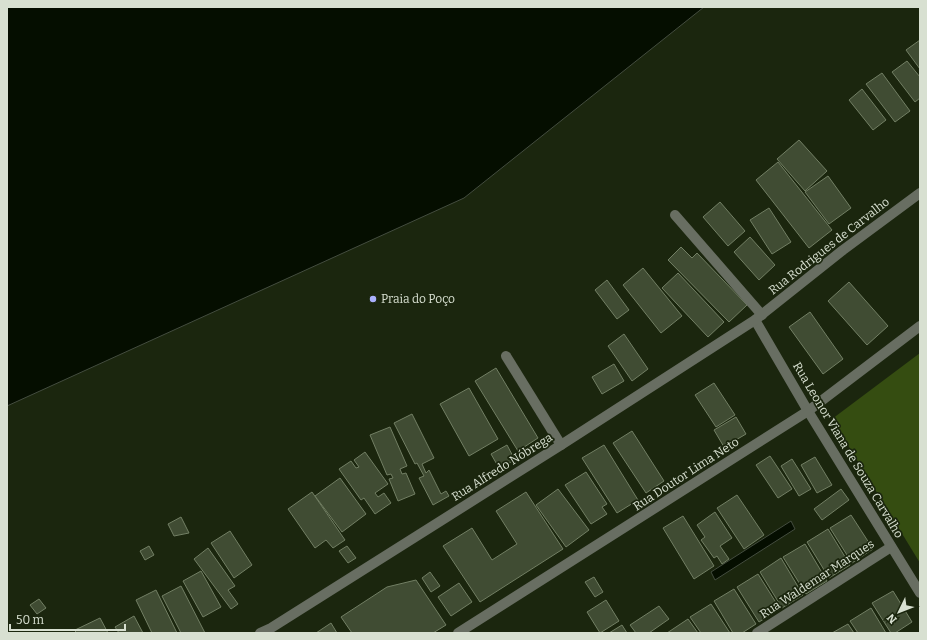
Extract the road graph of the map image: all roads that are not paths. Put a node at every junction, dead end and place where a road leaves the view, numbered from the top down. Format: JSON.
{"nodes":[{"id":1,"x":920,"y":193,"type":"edge"},
{"id":2,"x":675,"y":215,"type":"dead end"},
{"id":3,"x":759,"y":317,"type":"junction"},
{"id":4,"x":920,"y":326,"type":"edge"},
{"id":5,"x":506,"y":356,"type":"dead end"},
{"id":6,"x":808,"y":411,"type":"junction"},
{"id":7,"x":560,"y":445,"type":"junction"},
{"id":8,"x":891,"y":547,"type":"junction"},
{"id":9,"x":920,"y":593,"type":"edge"},
{"id":10,"x":272,"y":630,"type":"edge"},
{"id":11,"x":260,"y":633,"type":"edge"},
{"id":12,"x":458,"y":633,"type":"edge"},
{"id":13,"x":757,"y":633,"type":"edge"}],
"edges":[{"from":1,"to":3,"type":"street","name":"Rua Rodrigues de Carvalho"},
{"from":2,"to":3,"type":"street","name":"Rua Leonor Viana de Souza Carvalho"},
{"from":3,"to":6,"type":"street","name":"Rua Leonor Viana de Souza Carvalho"},
{"from":3,"to":7,"type":"street","name":"Rua Alfredo Nóbrega"},
{"from":4,"to":6,"type":"street","name":"Rua Doutor Lima Neto"},
{"from":5,"to":7,"type":"street"},
{"from":6,"to":8,"type":"street","name":"Rua Leonor Viana de Souza Carvalho"},
{"from":6,"to":12,"type":"street","name":"Rua Doutor Lima Neto"},
{"from":7,"to":10,"type":"street","name":"Rua Alfredo Nóbrega"},
{"from":8,"to":9,"type":"street","name":"Rua Leonor Viana de Souza Carvalho"},
{"from":8,"to":13,"type":"street","name":"Rua Waldemar Marques"},
{"from":10,"to":11,"type":"street","name":"Rua Alfredo Nóbrega"}]}
